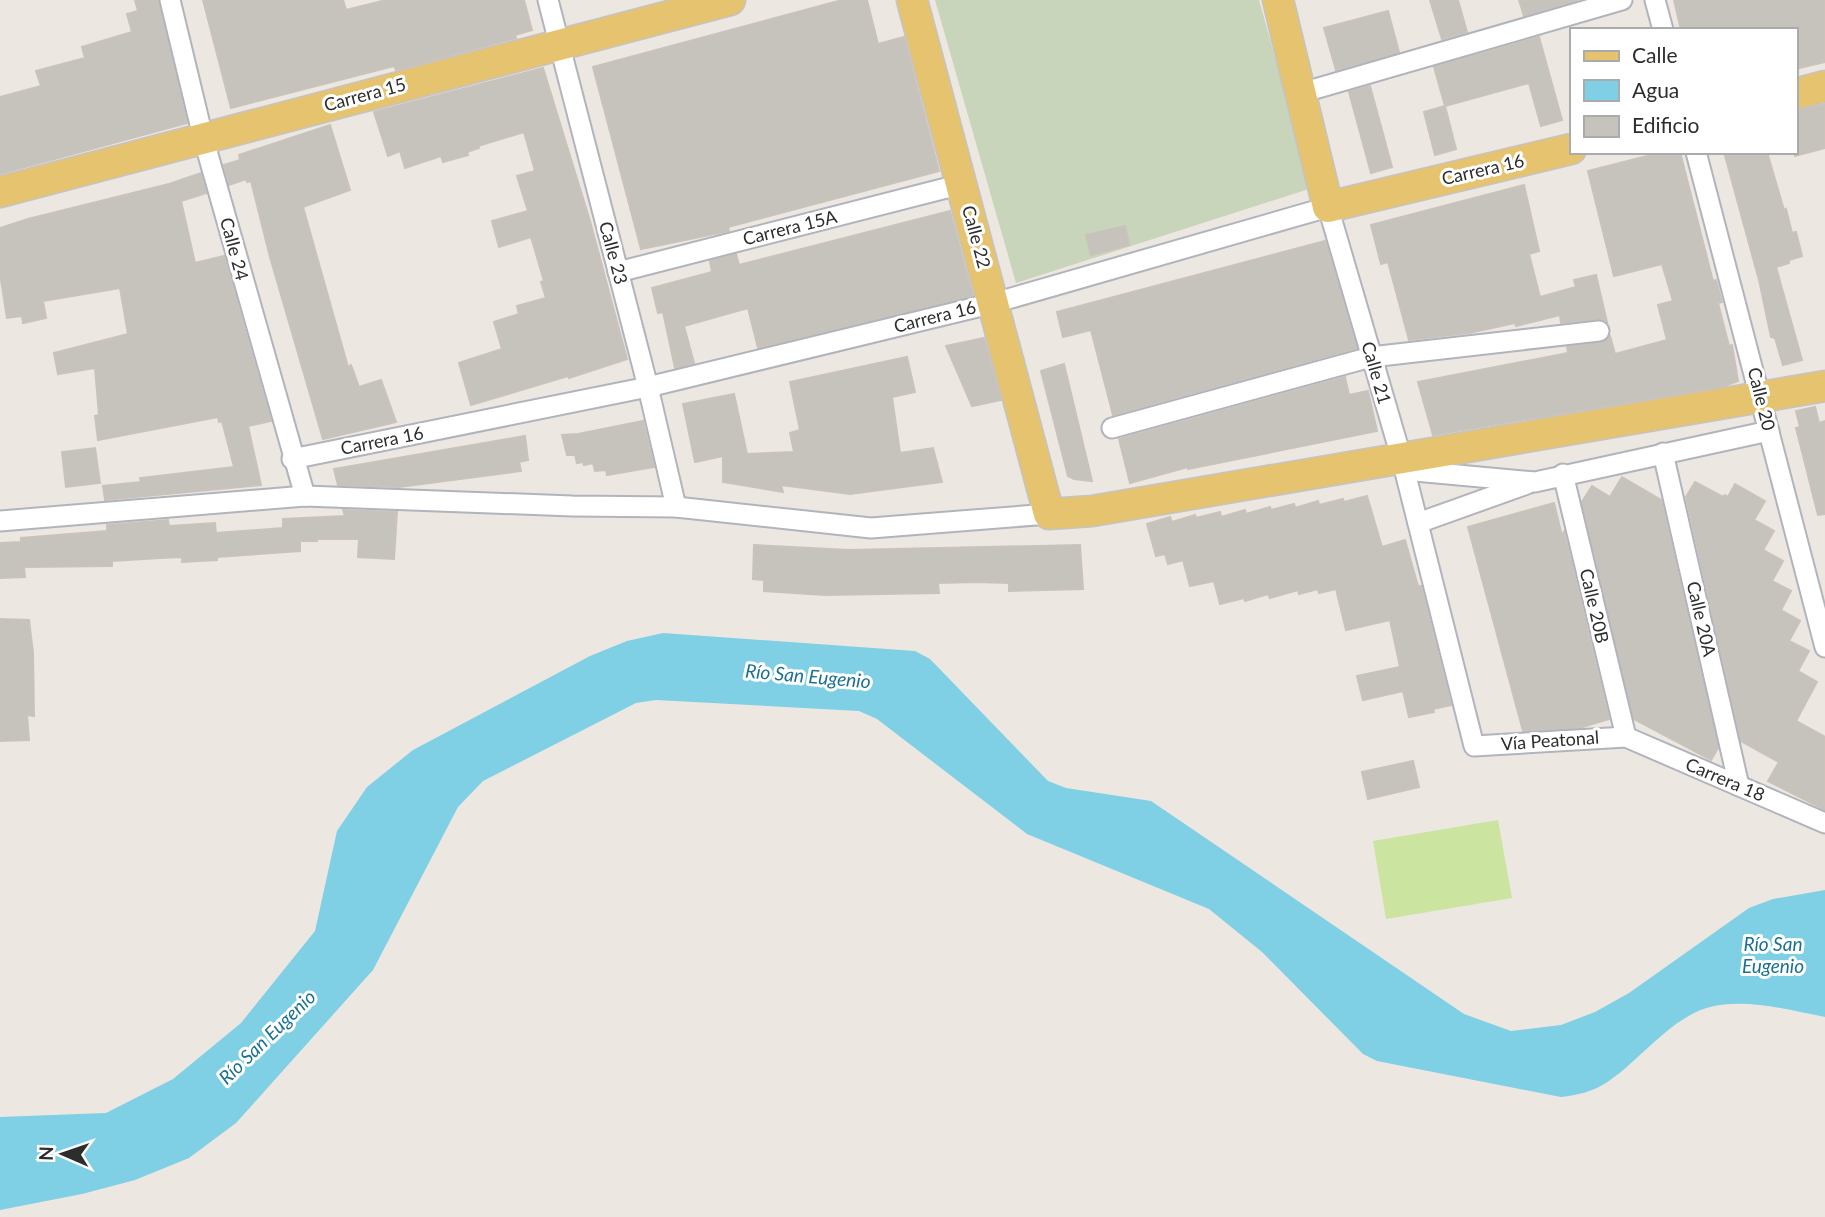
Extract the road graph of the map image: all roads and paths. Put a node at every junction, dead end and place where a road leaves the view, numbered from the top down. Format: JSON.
{"nodes":[{"id":1,"x":170,"y":0,"type":"edge"},
{"id":2,"x":548,"y":0,"type":"edge"},
{"id":3,"x":730,"y":0,"type":"edge"},
{"id":4,"x":912,"y":0,"type":"edge"},
{"id":5,"x":1278,"y":0,"type":"edge"},
{"id":6,"x":1622,"y":0,"type":"edge"},
{"id":7,"x":1655,"y":0,"type":"edge"},
{"id":8,"x":1662,"y":28,"type":"edge"},
{"id":9,"x":559,"y":45,"type":"junction"},
{"id":10,"x":1825,"y":86,"type":"edge"},
{"id":11,"x":1301,"y":93,"type":"junction"},
{"id":12,"x":1797,"y":93,"type":"edge"},
{"id":13,"x":203,"y":137,"type":"junction"},
{"id":14,"x":1570,"y":149,"type":"edge"},
{"id":15,"x":1697,"y":154,"type":"edge"},
{"id":16,"x":962,"y":184,"type":"junction"},
{"id":17,"x":0,"y":192,"type":"edge"},
{"id":18,"x":1328,"y":207,"type":"junction"},
{"id":19,"x":618,"y":272,"type":"junction"},
{"id":20,"x":994,"y":303,"type":"junction"},
{"id":21,"x":1599,"y":331,"type":"dead end"},
{"id":22,"x":1371,"y":357,"type":"junction"},
{"id":23,"x":1825,"y":386,"type":"edge"},
{"id":24,"x":649,"y":387,"type":"junction"},
{"id":25,"x":1762,"y":398,"type":"junction"},
{"id":26,"x":1112,"y":428,"type":"dead end"},
{"id":27,"x":1769,"y":431,"type":"junction"},
{"id":28,"x":1663,"y":453,"type":"junction"},
{"id":29,"x":292,"y":459,"type":"junction"},
{"id":30,"x":1403,"y":465,"type":"junction"},
{"id":31,"x":1563,"y":474,"type":"junction"},
{"id":32,"x":1535,"y":482,"type":"junction"},
{"id":33,"x":304,"y":496,"type":"junction"},
{"id":34,"x":677,"y":507,"type":"junction"},
{"id":35,"x":1049,"y":514,"type":"junction"},
{"id":36,"x":0,"y":521,"type":"edge"},
{"id":37,"x":1418,"y":523,"type":"junction"},
{"id":38,"x":1825,"y":647,"type":"edge"},
{"id":39,"x":1626,"y":737,"type":"junction"},
{"id":40,"x":1474,"y":746,"type":"joint"},
{"id":41,"x":1739,"y":786,"type":"junction"},
{"id":42,"x":1825,"y":822,"type":"edge"}],
"edges":[{"from":1,"to":13,"type":"street","name":"Calle 24"},
{"from":2,"to":9,"type":"street","name":"Calle 23"},
{"from":3,"to":9,"type":"main road","name":"Carrera 15"},
{"from":4,"to":16,"type":"main road","name":"Calle 22"},
{"from":5,"to":11,"type":"main road","name":"Calle 21"},
{"from":6,"to":11,"type":"street"},
{"from":7,"to":8,"type":"street"},
{"from":9,"to":13,"type":"main road","name":"Carrera 15"},
{"from":9,"to":19,"type":"street","name":"Calle 23"},
{"from":10,"to":12,"type":"main road"},
{"from":11,"to":18,"type":"main road","name":"Calle 21"},
{"from":13,"to":17,"type":"main road","name":"Carrera 15"},
{"from":13,"to":29,"type":"street","name":"Calle 24"},
{"from":14,"to":18,"type":"main road","name":"Carrera 16"},
{"from":15,"to":25,"type":"street","name":"Calle 20"},
{"from":16,"to":19,"type":"street","name":"Carrera 15A"},
{"from":16,"to":20,"type":"main road","name":"Calle 22"},
{"from":18,"to":20,"type":"street","name":"Carrera 16"},
{"from":18,"to":22,"type":"street","name":"Calle 21"},
{"from":19,"to":24,"type":"street","name":"Calle 23"},
{"from":20,"to":24,"type":"street","name":"Carrera 16"},
{"from":20,"to":35,"type":"main road","name":"Calle 22"},
{"from":21,"to":22,"type":"street"},
{"from":22,"to":26,"type":"street"},
{"from":22,"to":30,"type":"street","name":"Calle 21"},
{"from":23,"to":25,"type":"main road"},
{"from":24,"to":29,"type":"street","name":"Carrera 16"},
{"from":24,"to":34,"type":"street","name":"Calle 23"},
{"from":25,"to":27,"type":"street","name":"Calle 20"},
{"from":25,"to":30,"type":"main road"},
{"from":27,"to":28,"type":"street"},
{"from":27,"to":38,"type":"street","name":"Calle 20"},
{"from":28,"to":31,"type":"street"},
{"from":28,"to":41,"type":"street","name":"Calle 20A"},
{"from":29,"to":33,"type":"street","name":"Calle 24"},
{"from":30,"to":32,"type":"street"},
{"from":30,"to":35,"type":"main road"},
{"from":30,"to":37,"type":"street","name":"Calle 21"},
{"from":31,"to":32,"type":"street"},
{"from":31,"to":39,"type":"street","name":"Calle 20B"},
{"from":32,"to":37,"type":"street"},
{"from":33,"to":34,"type":"street"},
{"from":33,"to":36,"type":"street"},
{"from":34,"to":35,"type":"street"},
{"from":37,"to":40,"type":"street","name":"Calle 21"},
{"from":39,"to":40,"type":"street","name":"Vía Peatonal"},
{"from":39,"to":41,"type":"street","name":"Carrera 18"},
{"from":41,"to":42,"type":"street","name":"Carrera 18"}]}
